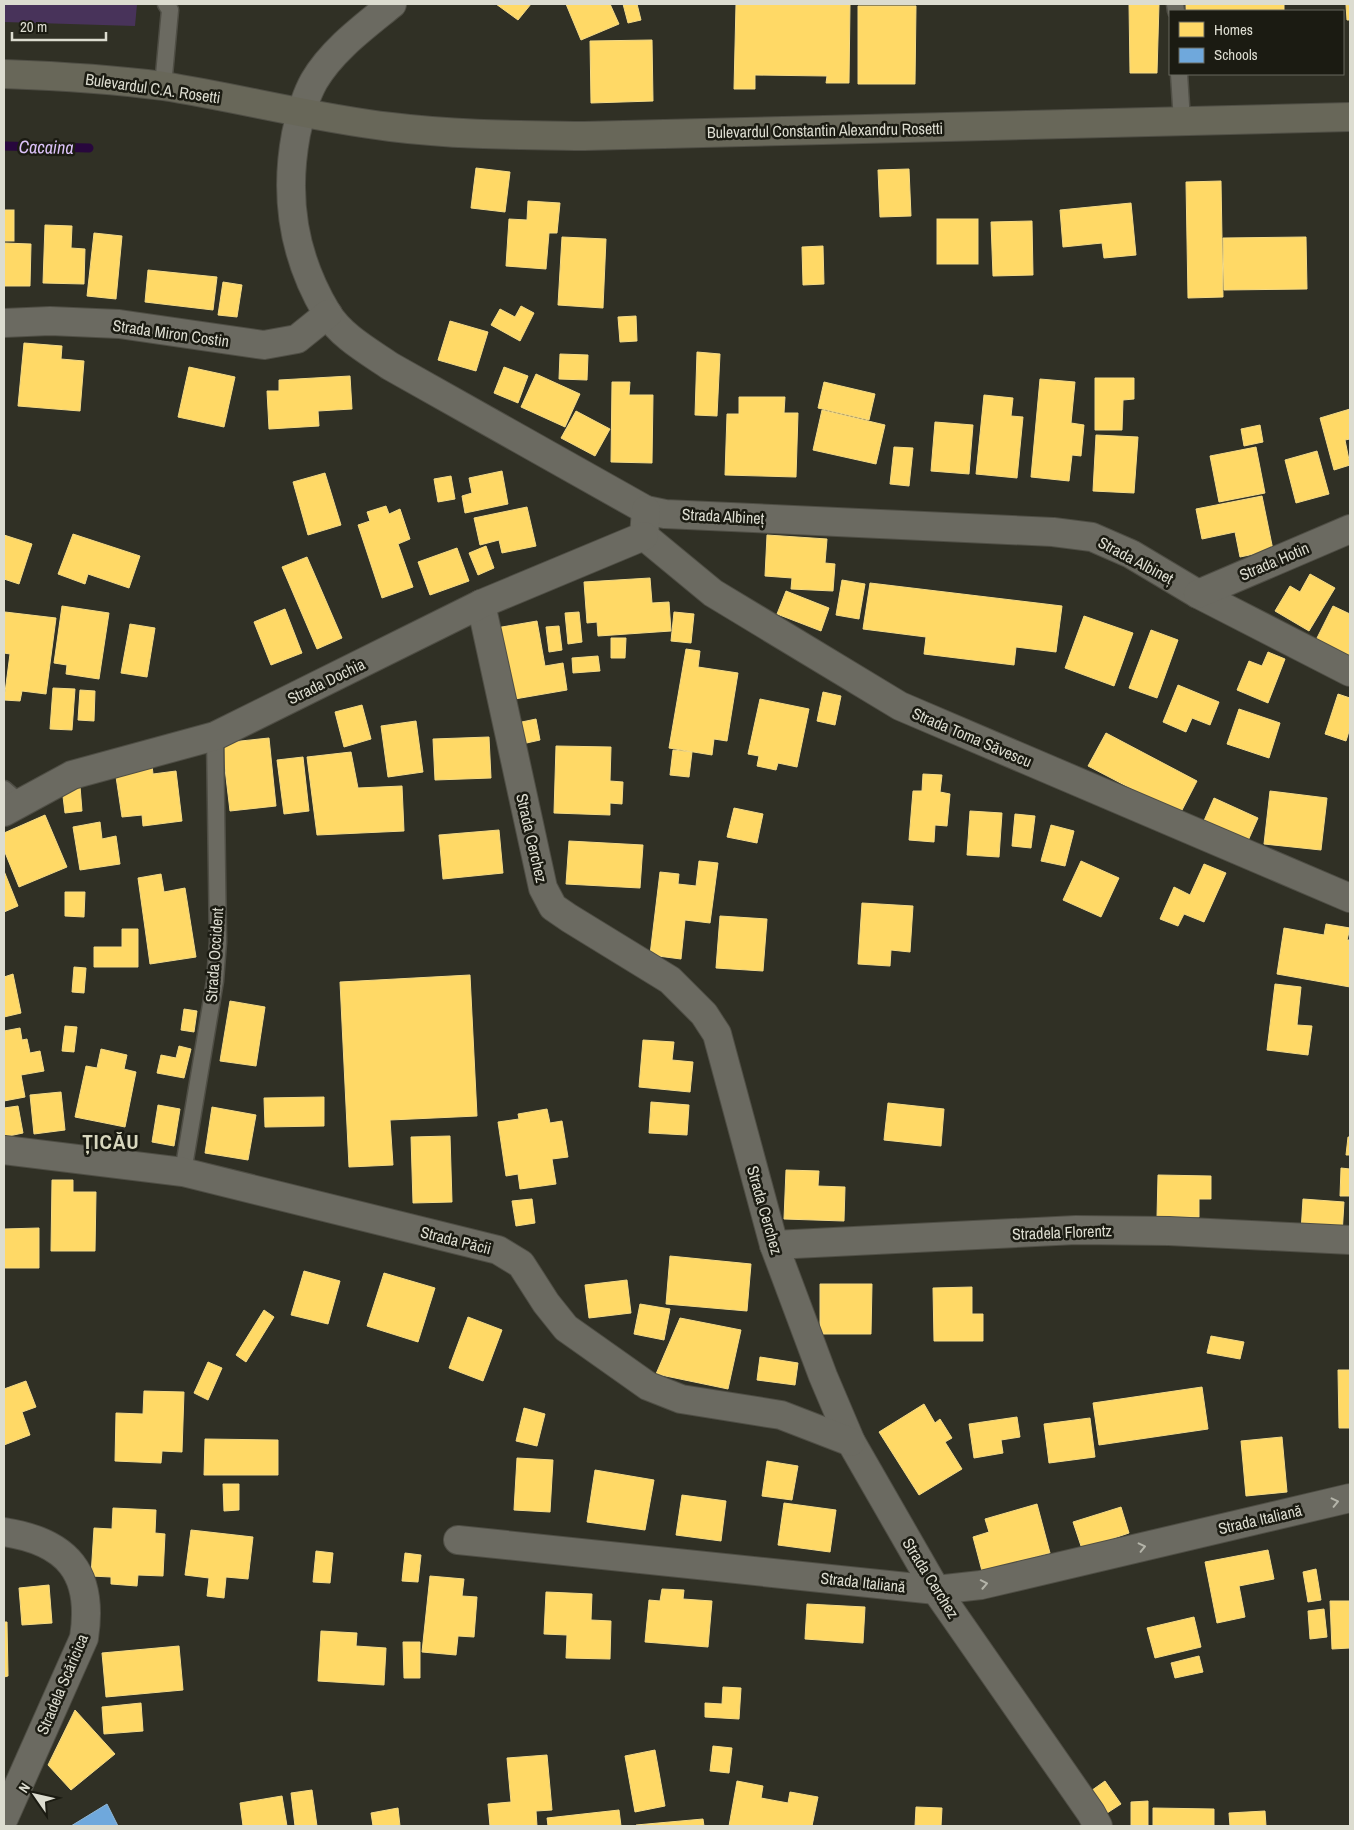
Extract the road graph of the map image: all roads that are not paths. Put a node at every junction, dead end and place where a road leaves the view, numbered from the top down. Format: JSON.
{"nodes":[{"id":1,"x":166,"y":4,"type":"edge"},
{"id":2,"x":392,"y":4,"type":"edge"},
{"id":3,"x":4,"y":74,"type":"edge"},
{"id":4,"x":1179,"y":75,"type":"edge"},
{"id":5,"x":163,"y":86,"type":"junction"},
{"id":6,"x":300,"y":113,"type":"junction"},
{"id":7,"x":1350,"y":117,"type":"edge"},
{"id":8,"x":1182,"y":121,"type":"junction"},
{"id":9,"x":328,"y":314,"type":"junction"},
{"id":10,"x":4,"y":323,"type":"edge"},
{"id":11,"x":645,"y":523,"type":"junction"},
{"id":12,"x":1350,"y":529,"type":"edge"},
{"id":13,"x":1198,"y":594,"type":"junction"},
{"id":14,"x":481,"y":604,"type":"junction"},
{"id":15,"x":1350,"y":672,"type":"edge"},
{"id":16,"x":215,"y":736,"type":"junction"},
{"id":17,"x":9,"y":801,"type":"edge"},
{"id":18,"x":1350,"y":898,"type":"edge"},
{"id":19,"x":4,"y":1150,"type":"edge"},
{"id":20,"x":183,"y":1172,"type":"junction"},
{"id":21,"x":1350,"y":1240,"type":"edge"},
{"id":22,"x":774,"y":1245,"type":"junction"},
{"id":23,"x":851,"y":1442,"type":"junction"},
{"id":24,"x":1350,"y":1498,"type":"edge"},
{"id":25,"x":4,"y":1532,"type":"edge"},
{"id":26,"x":458,"y":1540,"type":"dead end"},
{"id":27,"x":936,"y":1590,"type":"junction"},
{"id":28,"x":4,"y":1818,"type":"edge"},
{"id":29,"x":1098,"y":1826,"type":"edge"}],
"edges":[{"from":1,"to":5,"type":"lane"},
{"from":2,"to":6,"type":"street","name":"Strada Albineț"},
{"from":3,"to":5,"type":"main road","name":"Bulevardul C.A. Rosetti"},
{"from":4,"to":8,"type":"lane"},
{"from":5,"to":6,"type":"main road","name":"Bulevardul C.A. Rosetti"},
{"from":6,"to":8,"type":"main road","name":"Bulevardul Constantin Alexandru Rosetti"},
{"from":6,"to":9,"type":"street","name":"Strada Albineț"},
{"from":7,"to":8,"type":"main road","name":"Bulevardul Constantin Alexandru Rosetti"},
{"from":9,"to":10,"type":"street","name":"Strada Miron Costin"},
{"from":9,"to":11,"type":"street","name":"Strada Albineț"},
{"from":11,"to":13,"type":"street","name":"Strada Albineț"},
{"from":11,"to":14,"type":"street","name":"Strada Dochia"},
{"from":11,"to":18,"type":"street","name":"Strada Toma Săvescu"},
{"from":12,"to":13,"type":"street","name":"Strada Hotin"},
{"from":13,"to":15,"type":"street","name":"Strada Albineț"},
{"from":14,"to":16,"type":"street","name":"Strada Dochia"},
{"from":14,"to":22,"type":"street","name":"Strada Cerchez"},
{"from":16,"to":17,"type":"street","name":"Strada Dochia"},
{"from":16,"to":20,"type":"lane","name":"Strada Occident"},
{"from":19,"to":20,"type":"street","name":"Strada Păcii"},
{"from":20,"to":23,"type":"street","name":"Strada Păcii"},
{"from":21,"to":22,"type":"street","name":"Stradela Florentz"},
{"from":22,"to":23,"type":"street","name":"Strada Cerchez"},
{"from":23,"to":27,"type":"street","name":"Strada Cerchez"},
{"from":27,"to":24,"type":"street","name":"Strada Italiană","one_way":true},
{"from":25,"to":28,"type":"street","name":"Stradela Scăricica"},
{"from":26,"to":27,"type":"street","name":"Strada Italiană"},
{"from":27,"to":29,"type":"street","name":"Strada Cerchez"}]}
